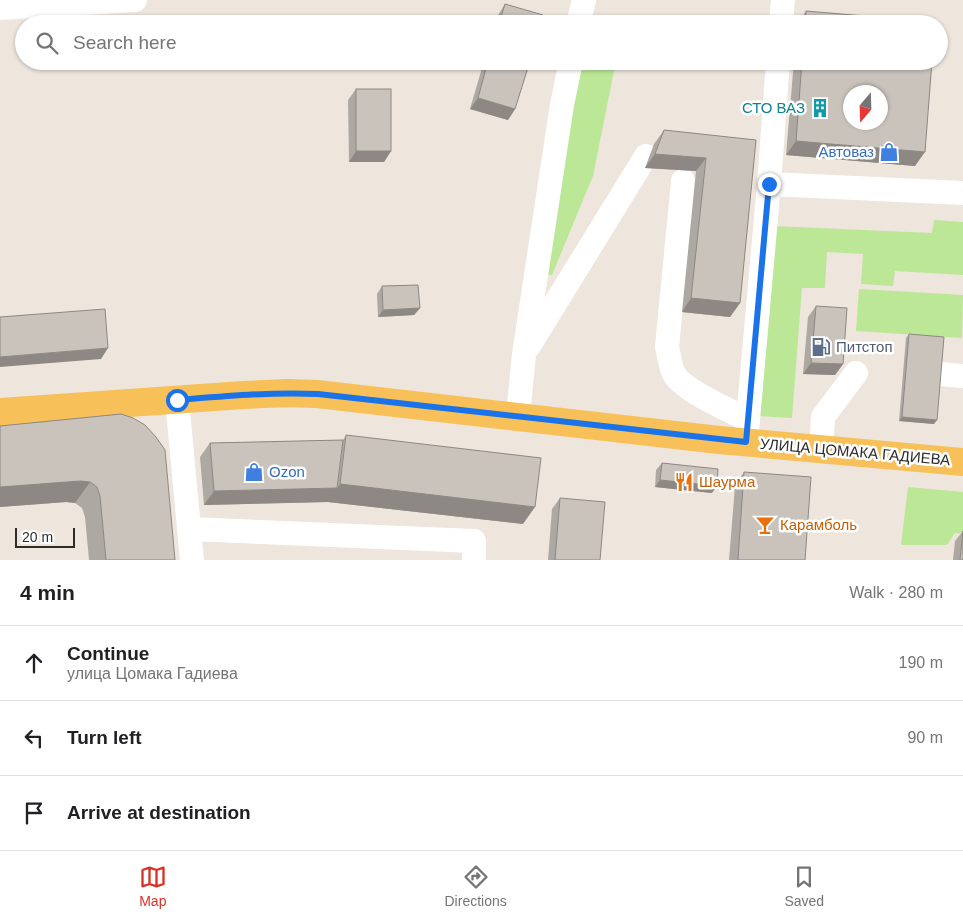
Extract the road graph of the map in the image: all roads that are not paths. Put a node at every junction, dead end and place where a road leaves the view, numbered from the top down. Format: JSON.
{"nodes":[{"id":1,"x":127,"y":0,"type":"edge"},
{"id":2,"x":584,"y":0,"type":"edge"},
{"id":3,"x":783,"y":0,"type":"edge"},
{"id":4,"x":0,"y":8,"type":"edge"},
{"id":5,"x":580,"y":15,"type":"edge"},
{"id":6,"x":782,"y":15,"type":"edge"},
{"id":7,"x":569,"y":70,"type":"edge"},
{"id":8,"x":777,"y":70,"type":"edge"},
{"id":9,"x":646,"y":156,"type":"dead end"},
{"id":10,"x":683,"y":181,"type":"dead end"},
{"id":11,"x":769,"y":184,"type":"junction"},
{"id":12,"x":963,"y":193,"type":"edge"},
{"id":13,"x":524,"y":354,"type":"junction"},
{"id":14,"x":856,"y":373,"type":"dead end"},
{"id":15,"x":939,"y":374,"type":"edge"},
{"id":16,"x":963,"y":376,"type":"edge"},
{"id":17,"x":177,"y":400,"type":"junction"},
{"id":18,"x":0,"y":412,"type":"edge"},
{"id":19,"x":518,"y":416,"type":"junction"},
{"id":20,"x":747,"y":431,"type":"junction"},
{"id":21,"x":821,"y":450,"type":"junction"},
{"id":22,"x":963,"y":462,"type":"edge"},
{"id":23,"x":189,"y":529,"type":"junction"},
{"id":24,"x":192,"y":560,"type":"edge"},
{"id":25,"x":474,"y":560,"type":"edge"}],
"edges":[{"from":1,"to":4,"type":"lane"},
{"from":2,"to":5,"type":"lane"},
{"from":3,"to":6,"type":"lane"},
{"from":7,"to":13,"type":"lane"},
{"from":8,"to":11,"type":"lane"},
{"from":9,"to":13,"type":"lane"},
{"from":10,"to":20,"type":"lane"},
{"from":11,"to":12,"type":"lane"},
{"from":11,"to":20,"type":"lane"},
{"from":13,"to":19,"type":"lane"},
{"from":14,"to":21,"type":"lane"},
{"from":15,"to":16,"type":"lane"},
{"from":17,"to":18,"type":"main road","name":"УЛИЦА ЦОМАКА ГАДИЕВА"},
{"from":17,"to":19,"type":"main road","name":"УЛИЦА ЦОМАКА ГАДИЕВА"},
{"from":17,"to":23,"type":"lane"},
{"from":19,"to":20,"type":"main road","name":"УЛИЦА ЦОМАКА ГАДИЕВА"},
{"from":20,"to":21,"type":"main road","name":"УЛИЦА ЦОМАКА ГАДИЕВА"},
{"from":21,"to":22,"type":"main road","name":"УЛИЦА ЦОМАКА ГАДИЕВА"},
{"from":23,"to":24,"type":"lane"},
{"from":23,"to":25,"type":"lane"}]}
